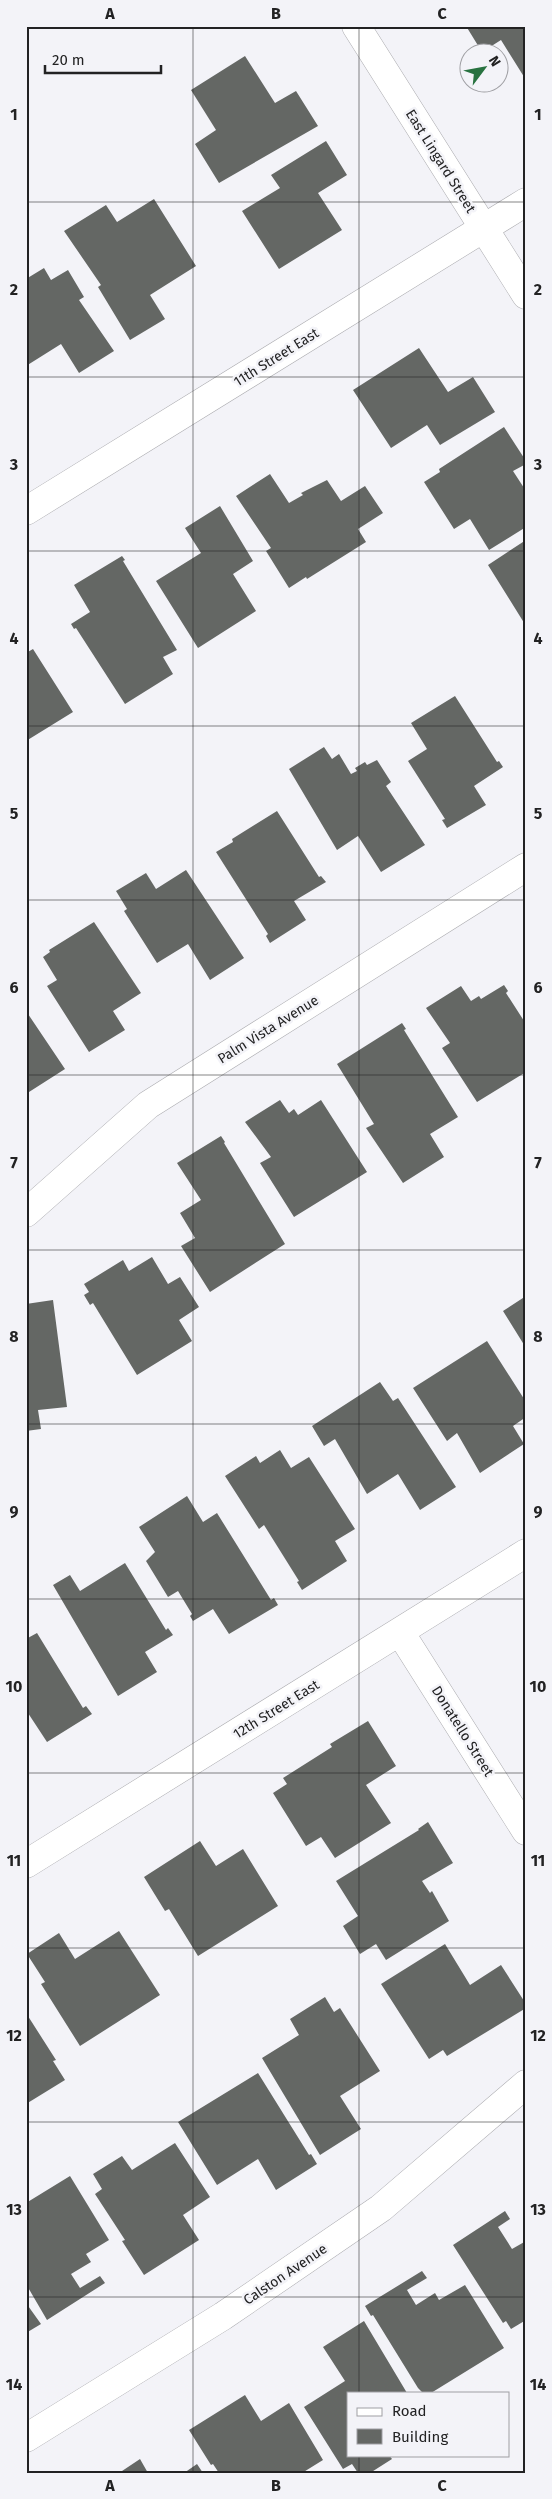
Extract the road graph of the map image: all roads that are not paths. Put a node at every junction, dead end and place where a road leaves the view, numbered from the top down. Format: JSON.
{"nodes":[{"id":1,"x":356,"y":26,"type":"edge"},
{"id":2,"x":526,"y":202,"type":"edge"},
{"id":3,"x":484,"y":228,"type":"junction"},
{"id":4,"x":526,"y":295,"type":"edge"},
{"id":5,"x":26,"y":512,"type":"edge"},
{"id":6,"x":526,"y":867,"type":"edge"},
{"id":7,"x":26,"y":1213,"type":"edge"},
{"id":8,"x":526,"y":1553,"type":"edge"},
{"id":9,"x":400,"y":1632,"type":"junction"},
{"id":10,"x":526,"y":1831,"type":"edge"},
{"id":11,"x":26,"y":1864,"type":"edge"},
{"id":12,"x":526,"y":2084,"type":"edge"},
{"id":13,"x":26,"y":2438,"type":"edge"}],
"edges":[{"from":1,"to":3,"type":"street","name":"East Lingard Street"},
{"from":2,"to":3,"type":"street","name":"11th Street East"},
{"from":3,"to":4,"type":"street","name":"East Lingard Street"},
{"from":3,"to":5,"type":"street","name":"11th Street East"},
{"from":6,"to":7,"type":"street","name":"Palm Vista Avenue"},
{"from":8,"to":9,"type":"street","name":"12th Street East"},
{"from":9,"to":10,"type":"street","name":"Donatello Street"},
{"from":9,"to":11,"type":"street","name":"12th Street East"},
{"from":12,"to":13,"type":"street","name":"Calston Avenue"}]}
